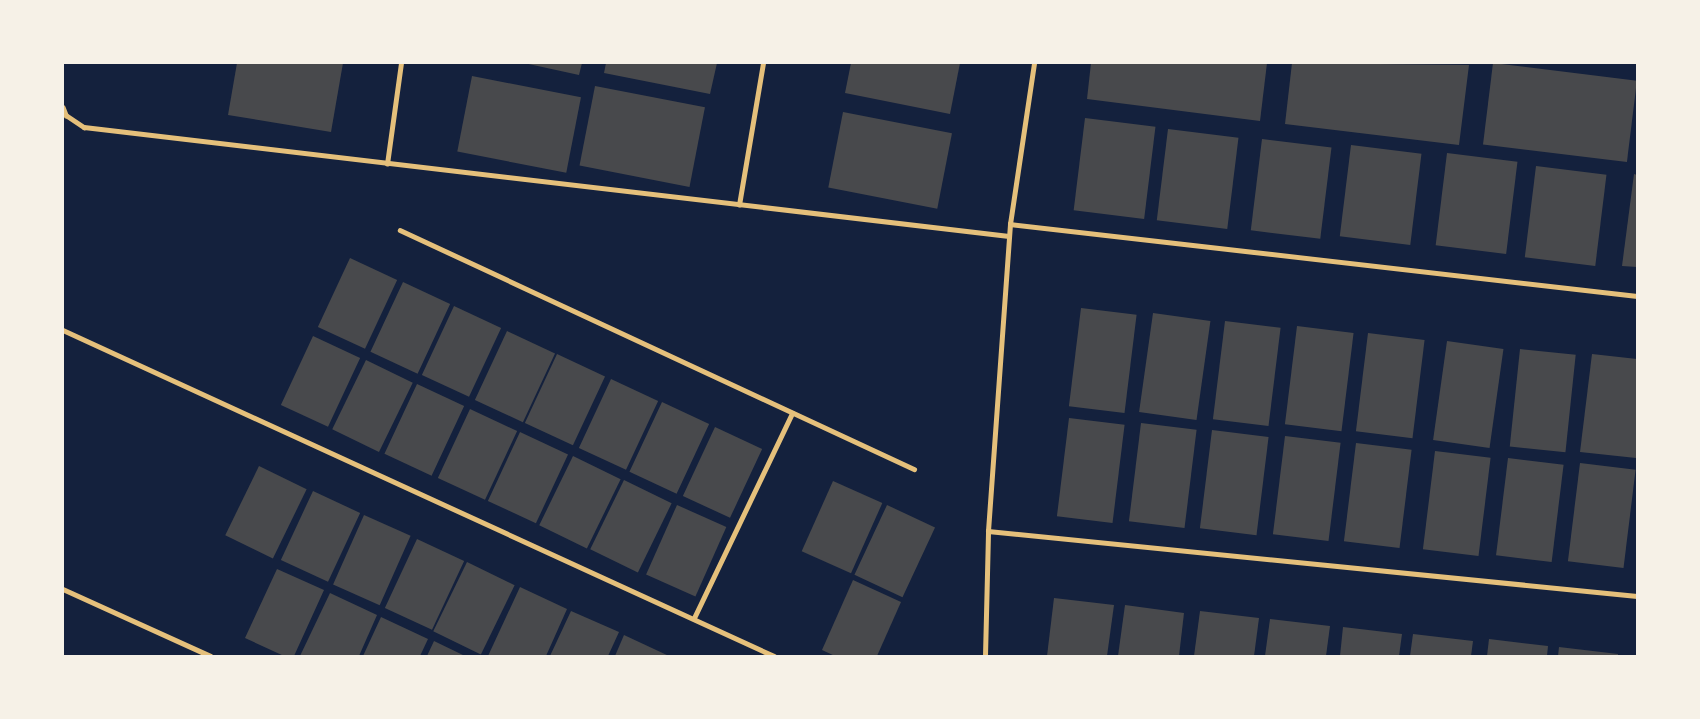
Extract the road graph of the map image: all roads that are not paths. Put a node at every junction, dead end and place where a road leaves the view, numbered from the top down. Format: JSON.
{"nodes":[{"id":1,"x":401,"y":63,"type":"edge"},
{"id":2,"x":763,"y":63,"type":"edge"},
{"id":3,"x":1034,"y":63,"type":"edge"},
{"id":4,"x":63,"y":107,"type":"edge"},
{"id":5,"x":387,"y":164,"type":"junction"},
{"id":6,"x":739,"y":205,"type":"junction"},
{"id":7,"x":1010,"y":224,"type":"junction"},
{"id":8,"x":400,"y":230,"type":"dead end"},
{"id":9,"x":1009,"y":236,"type":"junction"},
{"id":10,"x":1637,"y":296,"type":"edge"},
{"id":11,"x":63,"y":330,"type":"edge"},
{"id":12,"x":792,"y":413,"type":"junction"},
{"id":13,"x":914,"y":469,"type":"dead end"},
{"id":14,"x":988,"y":531,"type":"junction"},
{"id":15,"x":63,"y":589,"type":"edge"},
{"id":16,"x":1637,"y":596,"type":"edge"},
{"id":17,"x":694,"y":618,"type":"junction"},
{"id":18,"x":212,"y":656,"type":"edge"},
{"id":19,"x":774,"y":656,"type":"edge"},
{"id":20,"x":985,"y":656,"type":"edge"}],
"edges":[{"from":1,"to":5,"type":"lane"},
{"from":2,"to":6,"type":"lane"},
{"from":3,"to":7,"type":"lane"},
{"from":4,"to":5,"type":"lane"},
{"from":5,"to":6,"type":"lane"},
{"from":6,"to":9,"type":"lane"},
{"from":7,"to":9,"type":"lane"},
{"from":7,"to":10,"type":"lane"},
{"from":8,"to":12,"type":"lane"},
{"from":9,"to":14,"type":"lane"},
{"from":11,"to":17,"type":"lane"},
{"from":12,"to":13,"type":"lane"},
{"from":12,"to":17,"type":"lane"},
{"from":14,"to":16,"type":"lane"},
{"from":14,"to":20,"type":"lane"},
{"from":15,"to":18,"type":"lane"},
{"from":17,"to":19,"type":"lane"}]}
